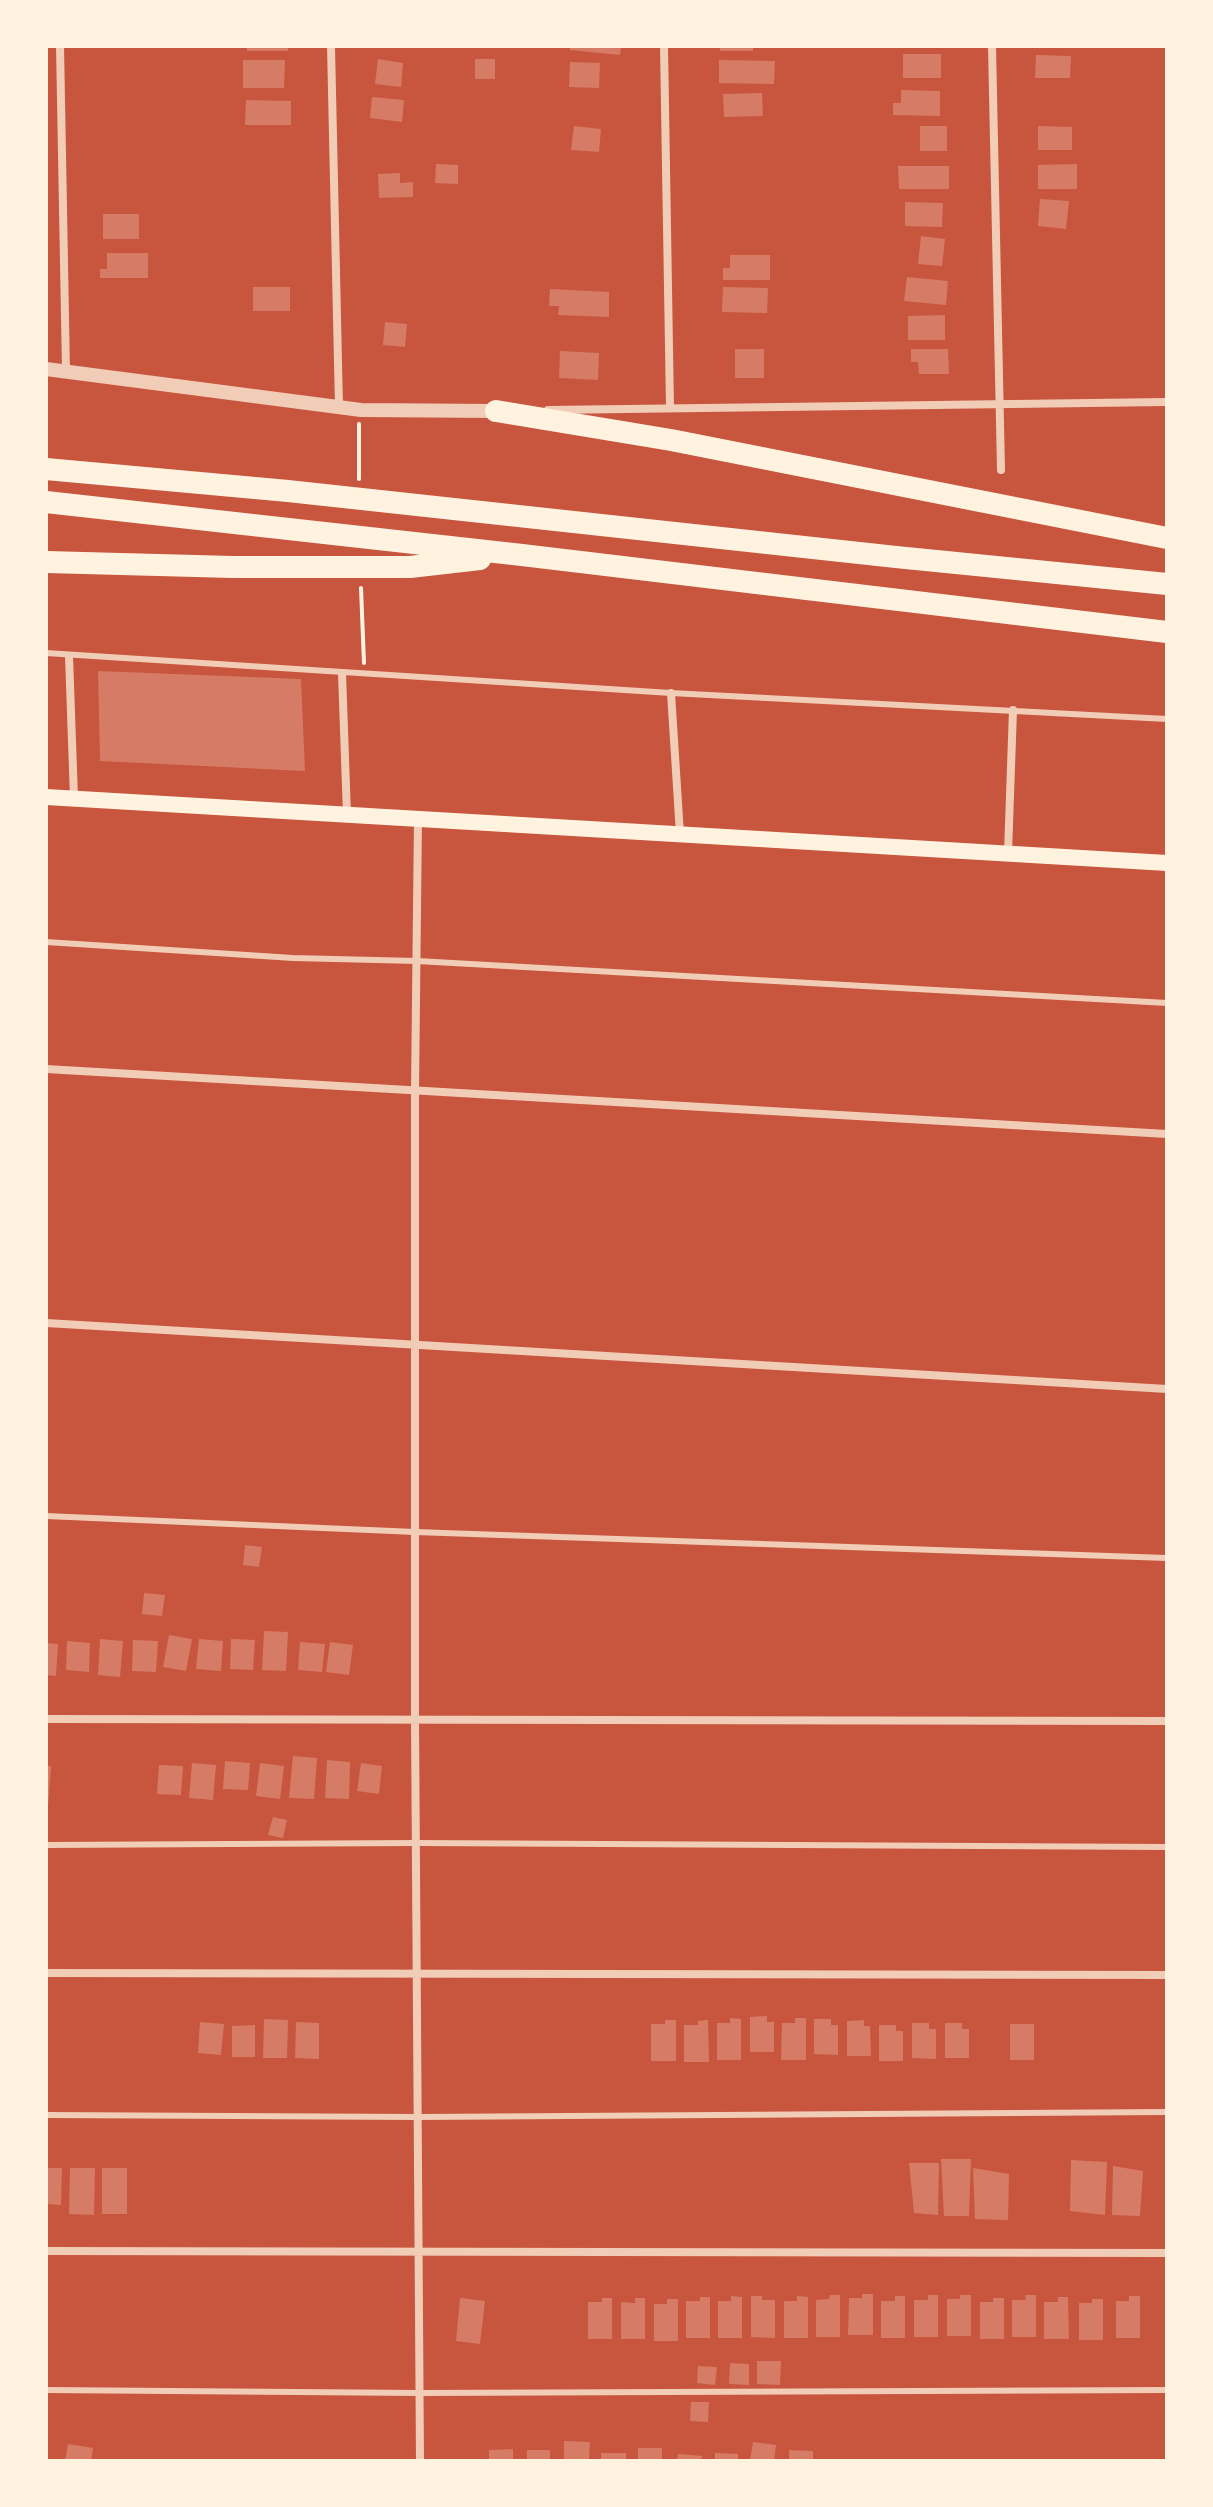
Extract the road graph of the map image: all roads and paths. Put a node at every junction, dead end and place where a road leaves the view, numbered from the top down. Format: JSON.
{"nodes":[{"id":1,"x":60,"y":46,"type":"edge"},
{"id":2,"x":331,"y":46,"type":"edge"},
{"id":3,"x":664,"y":46,"type":"edge"},
{"id":4,"x":992,"y":46,"type":"edge"},
{"id":5,"x":46,"y":369,"type":"edge"},
{"id":6,"x":66,"y":371,"type":"junction"},
{"id":7,"x":1167,"y":402,"type":"edge"},
{"id":8,"x":999,"y":404,"type":"junction"},
{"id":9,"x":339,"y":407,"type":"junction"},
{"id":10,"x":670,"y":408,"type":"junction"},
{"id":11,"x":496,"y":411,"type":"junction"},
{"id":12,"x":46,"y":469,"type":"edge"},
{"id":13,"x":1001,"y":470,"type":"dead end"},
{"id":14,"x":46,"y":502,"type":"edge"},
{"id":15,"x":1167,"y":538,"type":"edge"},
{"id":16,"x":522,"y":555,"type":"junction"},
{"id":17,"x":46,"y":562,"type":"edge"},
{"id":18,"x":1167,"y":584,"type":"edge"},
{"id":19,"x":1167,"y":632,"type":"edge"},
{"id":20,"x":46,"y":653,"type":"edge"},
{"id":21,"x":69,"y":656,"type":"junction"},
{"id":22,"x":342,"y":673,"type":"junction"},
{"id":23,"x":671,"y":693,"type":"junction"},
{"id":24,"x":1013,"y":710,"type":"junction"},
{"id":25,"x":1167,"y":719,"type":"edge"},
{"id":26,"x":46,"y":797,"type":"edge"},
{"id":27,"x":74,"y":798,"type":"junction"},
{"id":28,"x":347,"y":815,"type":"junction"},
{"id":29,"x":418,"y":818,"type":"junction"},
{"id":30,"x":680,"y":834,"type":"junction"},
{"id":31,"x":1008,"y":853,"type":"junction"},
{"id":32,"x":1167,"y":863,"type":"edge"},
{"id":33,"x":46,"y":942,"type":"edge"},
{"id":34,"x":417,"y":961,"type":"junction"},
{"id":35,"x":1167,"y":1003,"type":"edge"},
{"id":36,"x":46,"y":1069,"type":"edge"},
{"id":37,"x":415,"y":1090,"type":"junction"},
{"id":38,"x":1167,"y":1134,"type":"edge"},
{"id":39,"x":46,"y":1323,"type":"edge"},
{"id":40,"x":415,"y":1344,"type":"junction"},
{"id":41,"x":1167,"y":1389,"type":"edge"},
{"id":42,"x":46,"y":1516,"type":"edge"},
{"id":43,"x":415,"y":1532,"type":"junction"},
{"id":44,"x":1167,"y":1558,"type":"edge"},
{"id":45,"x":46,"y":1719,"type":"edge"},
{"id":46,"x":415,"y":1720,"type":"junction"},
{"id":47,"x":1167,"y":1721,"type":"edge"},
{"id":48,"x":416,"y":1843,"type":"junction"},
{"id":49,"x":46,"y":1845,"type":"edge"},
{"id":50,"x":1167,"y":1847,"type":"edge"},
{"id":51,"x":46,"y":1973,"type":"edge"},
{"id":52,"x":417,"y":1973,"type":"junction"},
{"id":53,"x":1167,"y":1975,"type":"edge"},
{"id":54,"x":1167,"y":2112,"type":"edge"},
{"id":55,"x":46,"y":2115,"type":"edge"},
{"id":56,"x":418,"y":2117,"type":"junction"},
{"id":57,"x":46,"y":2251,"type":"edge"},
{"id":58,"x":419,"y":2251,"type":"junction"},
{"id":59,"x":1167,"y":2253,"type":"edge"},
{"id":60,"x":46,"y":2390,"type":"edge"},
{"id":61,"x":1167,"y":2390,"type":"edge"},
{"id":62,"x":420,"y":2393,"type":"junction"},
{"id":63,"x":420,"y":2461,"type":"edge"}],
"edges":[{"from":1,"to":6,"type":"street"},
{"from":2,"to":9,"type":"street"},
{"from":3,"to":10,"type":"street"},
{"from":4,"to":8,"type":"street"},
{"from":5,"to":6,"type":"street"},
{"from":6,"to":9,"type":"street"},
{"from":7,"to":8,"type":"street"},
{"from":8,"to":10,"type":"street"},
{"from":8,"to":13,"type":"street"},
{"from":9,"to":11,"type":"street"},
{"from":10,"to":11,"type":"street"},
{"from":11,"to":15,"type":"highway"},
{"from":12,"to":18,"type":"highway"},
{"from":14,"to":16,"type":"highway"},
{"from":16,"to":17,"type":"highway"},
{"from":16,"to":19,"type":"highway"},
{"from":20,"to":21,"type":"lane"},
{"from":21,"to":22,"type":"lane"},
{"from":21,"to":27,"type":"street"},
{"from":22,"to":23,"type":"lane"},
{"from":22,"to":28,"type":"street"},
{"from":23,"to":24,"type":"lane"},
{"from":23,"to":30,"type":"street"},
{"from":24,"to":25,"type":"lane"},
{"from":24,"to":31,"type":"street"},
{"from":26,"to":27,"type":"main road"},
{"from":27,"to":28,"type":"main road"},
{"from":28,"to":29,"type":"main road"},
{"from":29,"to":30,"type":"main road"},
{"from":29,"to":34,"type":"street"},
{"from":30,"to":31,"type":"main road"},
{"from":31,"to":32,"type":"main road"},
{"from":33,"to":34,"type":"lane"},
{"from":34,"to":35,"type":"lane"},
{"from":34,"to":37,"type":"street"},
{"from":36,"to":37,"type":"street"},
{"from":37,"to":38,"type":"street"},
{"from":37,"to":40,"type":"street"},
{"from":39,"to":40,"type":"street"},
{"from":40,"to":41,"type":"street"},
{"from":40,"to":43,"type":"street"},
{"from":42,"to":43,"type":"lane"},
{"from":43,"to":44,"type":"lane"},
{"from":43,"to":46,"type":"street"},
{"from":45,"to":46,"type":"street"},
{"from":46,"to":47,"type":"street"},
{"from":46,"to":48,"type":"street"},
{"from":48,"to":49,"type":"lane"},
{"from":48,"to":50,"type":"lane"},
{"from":48,"to":52,"type":"street"},
{"from":51,"to":52,"type":"street"},
{"from":52,"to":53,"type":"street"},
{"from":52,"to":56,"type":"street"},
{"from":54,"to":56,"type":"lane"},
{"from":55,"to":56,"type":"lane"},
{"from":56,"to":58,"type":"street"},
{"from":57,"to":58,"type":"street"},
{"from":58,"to":59,"type":"street"},
{"from":58,"to":62,"type":"street"},
{"from":60,"to":62,"type":"lane"},
{"from":61,"to":62,"type":"lane"},
{"from":62,"to":63,"type":"street"}]}
